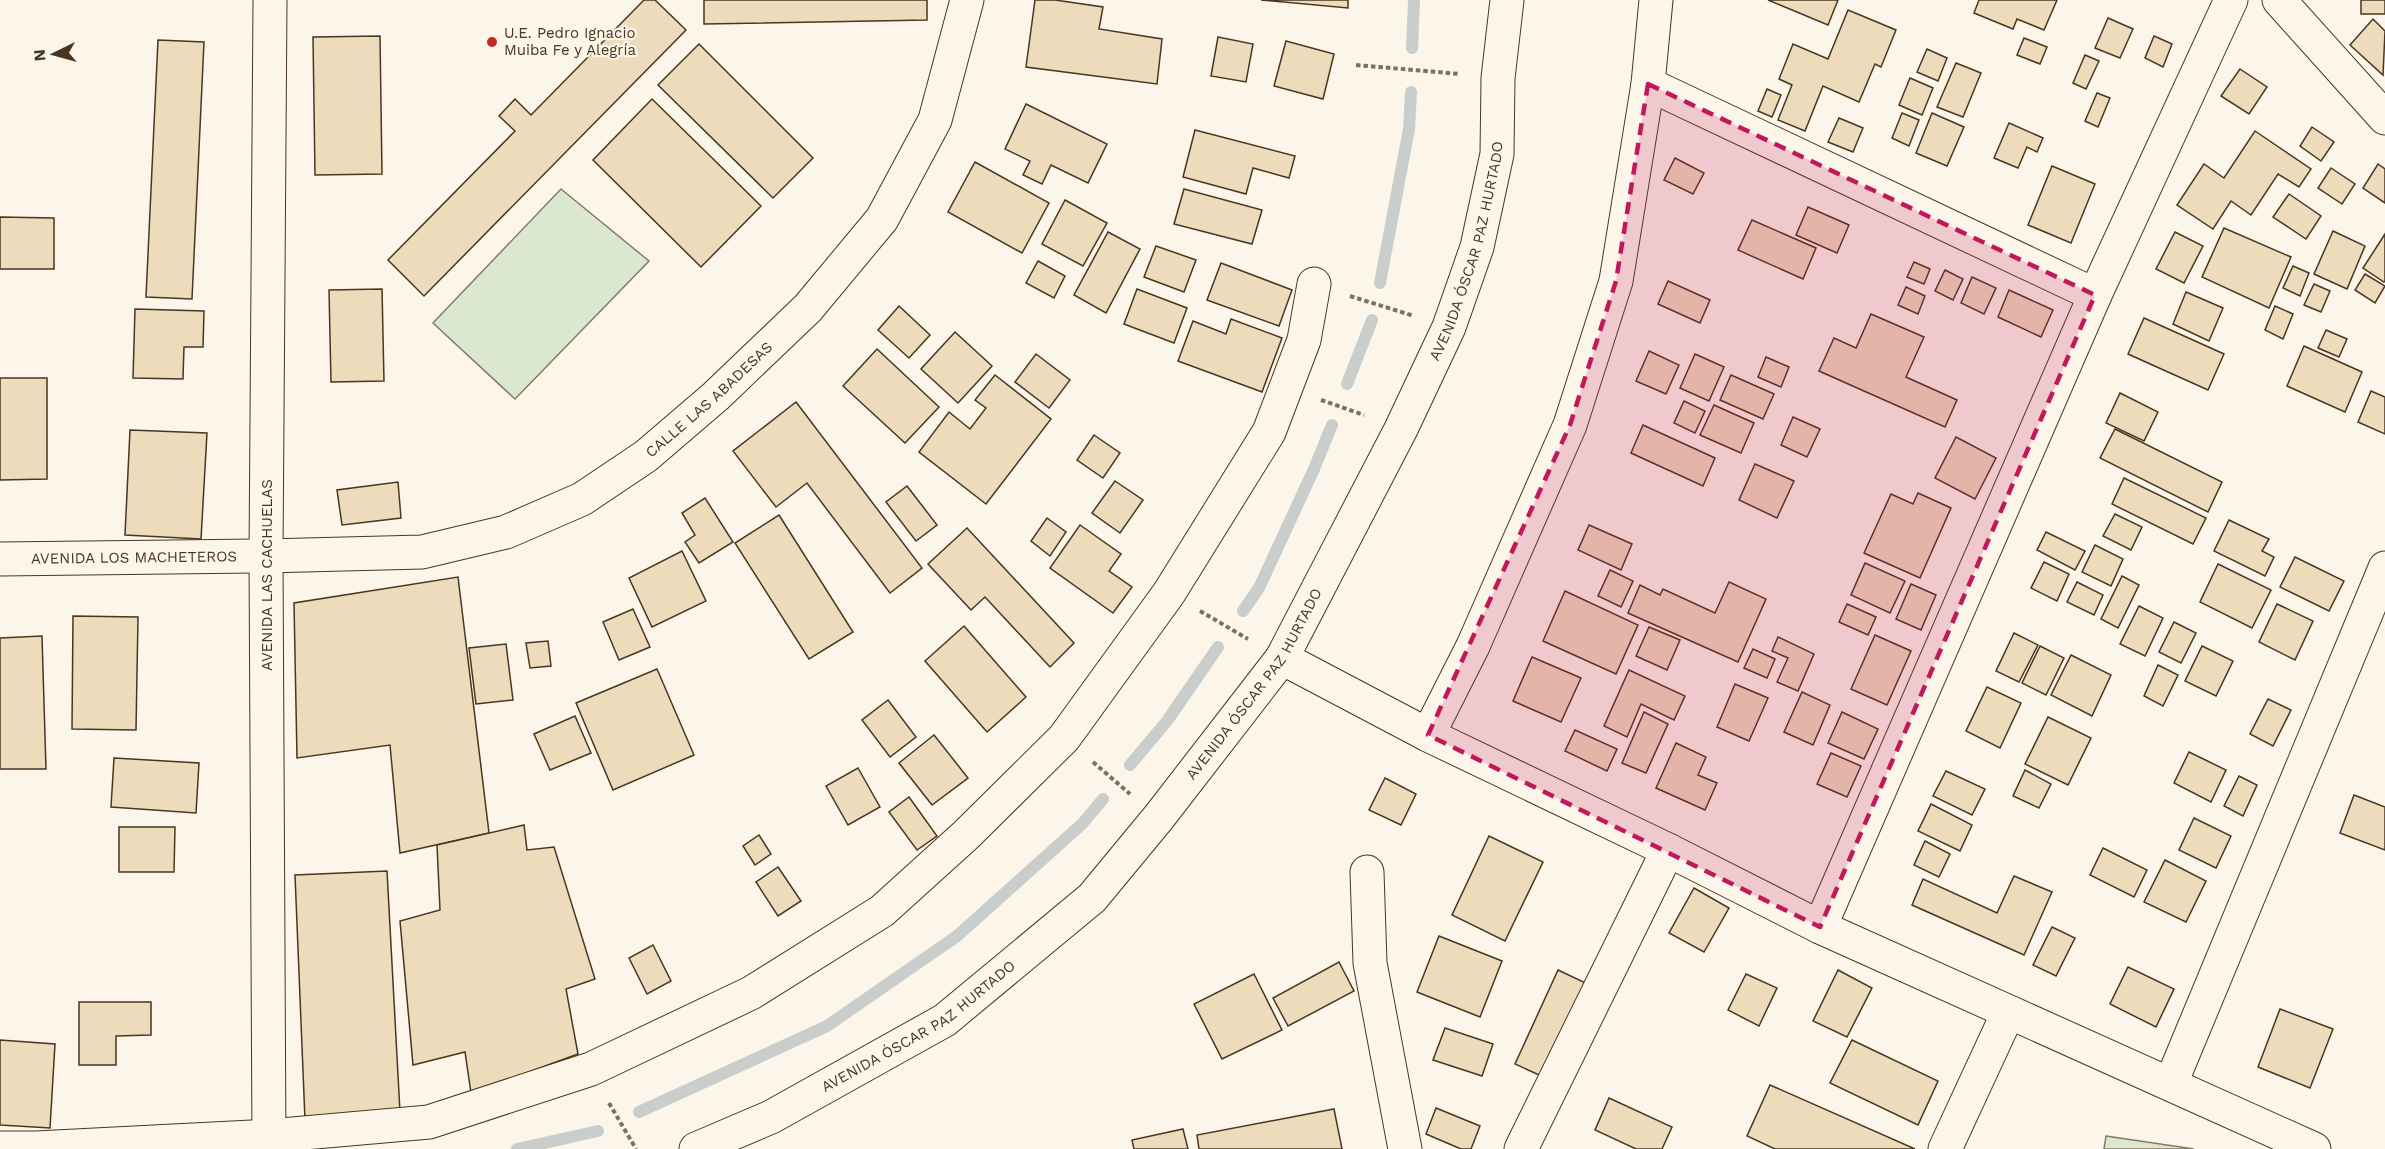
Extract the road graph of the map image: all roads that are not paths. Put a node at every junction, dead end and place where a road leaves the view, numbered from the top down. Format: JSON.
{"nodes":[{"id":1,"x":270,"y":0,"type":"edge"},
{"id":2,"x":967,"y":0,"type":"edge"},
{"id":3,"x":1507,"y":0,"type":"edge"},
{"id":4,"x":1656,"y":0,"type":"edge"},
{"id":5,"x":2231,"y":0,"type":"edge"},
{"id":6,"x":2279,"y":0,"type":"edge"},
{"id":7,"x":1648,"y":84,"type":"junction"},
{"id":8,"x":2385,"y":118,"type":"edge"},
{"id":9,"x":1314,"y":284,"type":"road end"},
{"id":10,"x":2096,"y":295,"type":"junction"},
{"id":11,"x":266,"y":556,"type":"junction"},
{"id":12,"x":0,"y":559,"type":"edge"},
{"id":13,"x":2385,"y":568,"type":"edge"},
{"id":14,"x":1282,"y":658,"type":"junction"},
{"id":15,"x":1428,"y":735,"type":"junction"},
{"id":16,"x":1668,"y":850,"type":"junction"},
{"id":17,"x":1367,"y":872,"type":"dead end"},
{"id":18,"x":1820,"y":927,"type":"junction"},
{"id":19,"x":2008,"y":1013,"type":"junction"},
{"id":20,"x":2171,"y":1083,"type":"junction"},
{"id":21,"x":2274,"y":1140,"type":"edge"},
{"id":22,"x":270,"y":1143,"type":"edge"},
{"id":23,"x":0,"y":1148,"type":"edge"},
{"id":24,"x":696,"y":1149,"type":"edge"},
{"id":25,"x":1405,"y":1149,"type":"edge"},
{"id":26,"x":1521,"y":1149,"type":"edge"},
{"id":27,"x":1945,"y":1149,"type":"edge"},
{"id":28,"x":2314,"y":1149,"type":"edge"}],
"edges":[{"from":1,"to":11,"type":"street","name":"AVENIDA LAS CACHUELAS"},
{"from":2,"to":11,"type":"street","name":"CALLE LAS ABADESAS"},
{"from":3,"to":14,"type":"street","name":"AVENIDA ÓSCAR PAZ HURTADO"},
{"from":4,"to":7,"type":"street"},
{"from":5,"to":10,"type":"street"},
{"from":6,"to":8,"type":"street"},
{"from":7,"to":10,"type":"street"},
{"from":7,"to":15,"type":"street"},
{"from":9,"to":22,"type":"street"},
{"from":10,"to":18,"type":"street"},
{"from":11,"to":12,"type":"street","name":"AVENIDA LOS MACHETEROS"},
{"from":11,"to":22,"type":"street","name":"AVENIDA LAS CACHUELAS"},
{"from":13,"to":20,"type":"street"},
{"from":14,"to":15,"type":"street"},
{"from":14,"to":24,"type":"street","name":"AVENIDA ÓSCAR PAZ HURTADO"},
{"from":15,"to":16,"type":"street"},
{"from":16,"to":18,"type":"street"},
{"from":16,"to":26,"type":"street"},
{"from":17,"to":25,"type":"street"},
{"from":18,"to":19,"type":"street"},
{"from":19,"to":20,"type":"street"},
{"from":19,"to":27,"type":"street"},
{"from":20,"to":21,"type":"street"},
{"from":21,"to":28,"type":"street"},
{"from":22,"to":23,"type":"street"}]}
